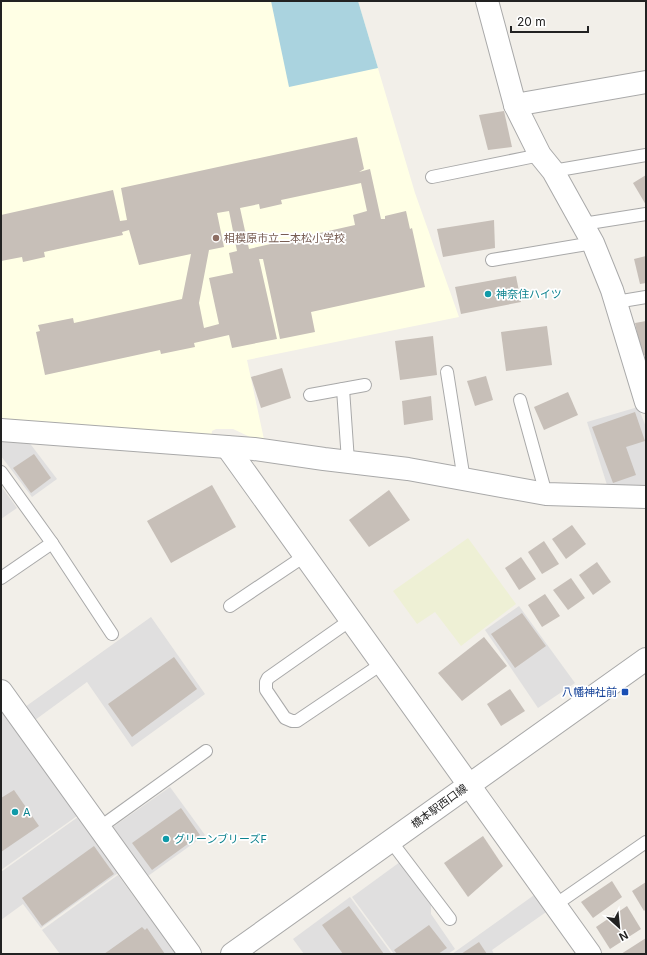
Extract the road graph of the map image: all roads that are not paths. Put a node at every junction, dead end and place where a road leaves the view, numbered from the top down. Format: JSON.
{"nodes":[{"id":1,"x":487,"y":1,"type":"edge"},
{"id":2,"x":646,"y":82,"type":"edge"},
{"id":3,"x":516,"y":106,"type":"junction"},
{"id":4,"x":646,"y":156,"type":"edge"},
{"id":5,"x":546,"y":163,"type":"junction"},
{"id":6,"x":432,"y":177,"type":"dead end"},
{"id":7,"x":646,"y":214,"type":"edge"},
{"id":8,"x":588,"y":233,"type":"junction"},
{"id":9,"x":492,"y":260,"type":"dead end"},
{"id":10,"x":646,"y":297,"type":"edge"},
{"id":11,"x":616,"y":302,"type":"junction"},
{"id":12,"x":447,"y":372,"type":"dead end"},
{"id":13,"x":365,"y":385,"type":"dead end"},
{"id":14,"x":343,"y":389,"type":"junction"},
{"id":15,"x":310,"y":395,"type":"dead end"},
{"id":16,"x":520,"y":400,"type":"dead end"},
{"id":17,"x":646,"y":402,"type":"edge"},
{"id":18,"x":1,"y":430,"type":"edge"},
{"id":19,"x":227,"y":447,"type":"junction"},
{"id":20,"x":348,"y":461,"type":"junction"},
{"id":21,"x":1,"y":472,"type":"edge"},
{"id":22,"x":464,"y":480,"type":"junction"},
{"id":23,"x":546,"y":494,"type":"junction"},
{"id":24,"x":646,"y":497,"type":"edge"},
{"id":25,"x":52,"y":543,"type":"junction"},
{"id":26,"x":306,"y":554,"type":"junction"},
{"id":27,"x":1,"y":578,"type":"edge"},
{"id":28,"x":230,"y":606,"type":"dead end"},
{"id":29,"x":352,"y":619,"type":"junction"},
{"id":30,"x":112,"y":634,"type":"dead end"},
{"id":31,"x":646,"y":658,"type":"edge"},
{"id":32,"x":383,"y":663,"type":"junction"},
{"id":33,"x":1,"y":691,"type":"edge"},
{"id":34,"x":206,"y":752,"type":"dead end"},
{"id":35,"x":469,"y":784,"type":"junction"},
{"id":36,"x":99,"y":828,"type":"junction"},
{"id":37,"x":390,"y":840,"type":"junction"},
{"id":38,"x":646,"y":842,"type":"edge"},
{"id":39,"x":556,"y":905,"type":"junction"},
{"id":40,"x":450,"y":919,"type":"dead end"},
{"id":41,"x":190,"y":954,"type":"edge"},
{"id":42,"x":232,"y":954,"type":"edge"},
{"id":43,"x":590,"y":954,"type":"edge"}],
"edges":[{"from":1,"to":3,"type":"street"},
{"from":2,"to":3,"type":"street"},
{"from":3,"to":5,"type":"street"},
{"from":4,"to":5,"type":"lane"},
{"from":5,"to":6,"type":"lane"},
{"from":5,"to":8,"type":"street"},
{"from":7,"to":8,"type":"lane"},
{"from":8,"to":9,"type":"lane"},
{"from":8,"to":11,"type":"street"},
{"from":10,"to":11,"type":"lane"},
{"from":11,"to":17,"type":"street"},
{"from":12,"to":22,"type":"lane"},
{"from":13,"to":14,"type":"lane"},
{"from":14,"to":15,"type":"lane"},
{"from":14,"to":20,"type":"lane"},
{"from":16,"to":23,"type":"lane"},
{"from":18,"to":19,"type":"street"},
{"from":19,"to":20,"type":"street"},
{"from":19,"to":26,"type":"street"},
{"from":20,"to":22,"type":"street"},
{"from":21,"to":25,"type":"lane"},
{"from":22,"to":23,"type":"street"},
{"from":23,"to":24,"type":"street"},
{"from":25,"to":27,"type":"lane"},
{"from":25,"to":30,"type":"lane"},
{"from":26,"to":28,"type":"lane"},
{"from":26,"to":29,"type":"street"},
{"from":29,"to":32,"type":"street"},
{"from":29,"to":32,"type":"lane"},
{"from":31,"to":35,"type":"street","name":"橋本駅西口線"},
{"from":32,"to":35,"type":"street"},
{"from":33,"to":36,"type":"street"},
{"from":34,"to":36,"type":"lane"},
{"from":35,"to":37,"type":"street","name":"橋本駅西口線"},
{"from":35,"to":39,"type":"street"},
{"from":36,"to":41,"type":"street"},
{"from":37,"to":40,"type":"lane"},
{"from":37,"to":42,"type":"street","name":"橋本駅西口線"},
{"from":38,"to":39,"type":"lane"},
{"from":39,"to":43,"type":"street"}]}
